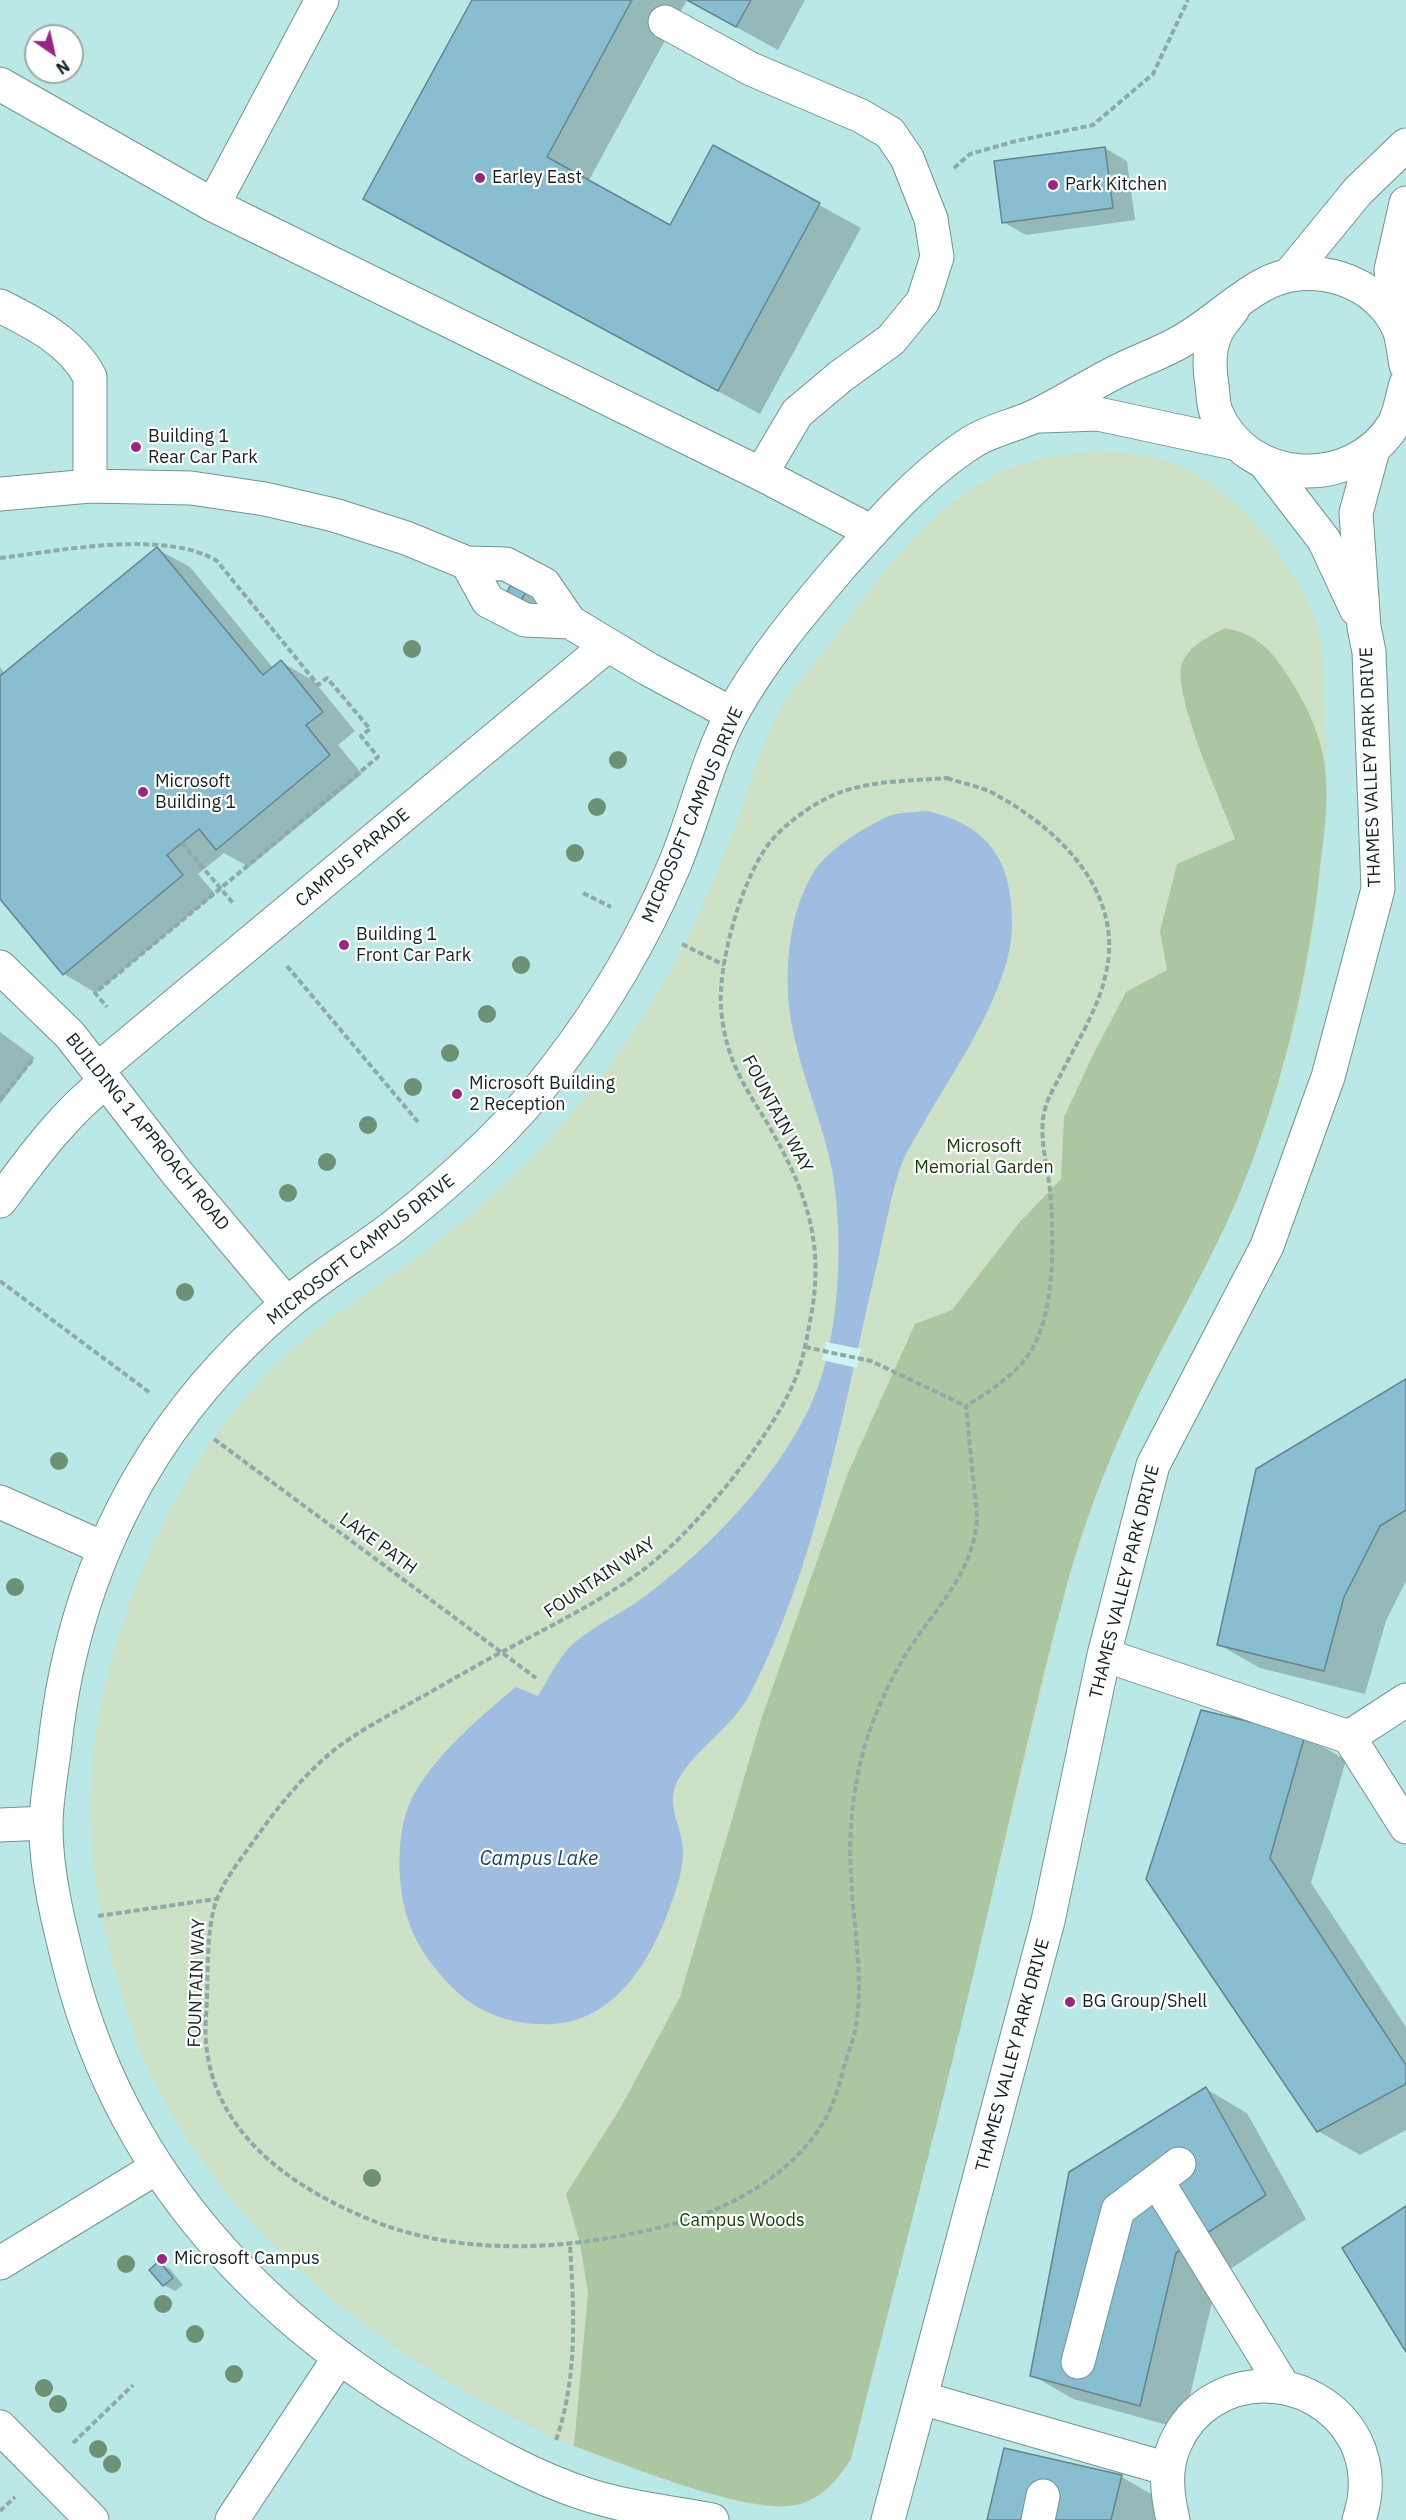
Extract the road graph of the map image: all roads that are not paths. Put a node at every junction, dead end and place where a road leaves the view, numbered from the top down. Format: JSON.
{"nodes":[{"id":1,"x":322,"y":0,"type":"edge"},
{"id":2,"x":665,"y":22,"type":"dead end"},
{"id":3,"x":0,"y":84,"type":"edge"},
{"id":4,"x":1406,"y":145,"type":"edge"},
{"id":5,"x":1406,"y":203,"type":"edge"},
{"id":6,"x":213,"y":205,"type":"junction"},
{"id":7,"x":1290,"y":274,"type":"junction"},
{"id":8,"x":1238,"y":302,"type":"junction"},
{"id":9,"x":0,"y":306,"type":"edge"},
{"id":10,"x":1403,"y":347,"type":"edge"},
{"id":11,"x":1406,"y":384,"type":"edge"},
{"id":12,"x":1034,"y":416,"type":"junction"},
{"id":13,"x":1400,"y":421,"type":"edge"},
{"id":14,"x":1372,"y":450,"type":"junction"},
{"id":15,"x":1251,"y":453,"type":"junction"},
{"id":16,"x":760,"y":474,"type":"junction"},
{"id":17,"x":90,"y":486,"type":"junction"},
{"id":18,"x":0,"y":494,"type":"edge"},
{"id":19,"x":872,"y":532,"type":"junction"},
{"id":20,"x":1364,"y":627,"type":"junction"},
{"id":21,"x":608,"y":645,"type":"junction"},
{"id":22,"x":732,"y":714,"type":"junction"},
{"id":23,"x":1392,"y":865,"type":"edge"},
{"id":24,"x":0,"y":967,"type":"edge"},
{"id":25,"x":101,"y":1076,"type":"junction"},
{"id":26,"x":0,"y":1201,"type":"edge"},
{"id":27,"x":287,"y":1304,"type":"junction"},
{"id":28,"x":0,"y":1502,"type":"edge"},
{"id":29,"x":103,"y":1548,"type":"junction"},
{"id":30,"x":1104,"y":1655,"type":"junction"},
{"id":31,"x":1406,"y":1700,"type":"edge"},
{"id":32,"x":1349,"y":1737,"type":"junction"},
{"id":33,"x":46,"y":1823,"type":"junction"},
{"id":34,"x":0,"y":1825,"type":"edge"},
{"id":35,"x":1406,"y":1827,"type":"edge"},
{"id":36,"x":156,"y":2168,"type":"junction"},
{"id":37,"x":0,"y":2264,"type":"edge"},
{"id":38,"x":339,"y":2358,"type":"junction"},
{"id":39,"x":1078,"y":2362,"type":"dead end"},
{"id":40,"x":1283,"y":2386,"type":"junction"},
{"id":41,"x":921,"y":2398,"type":"junction"},
{"id":42,"x":0,"y":2427,"type":"edge"},
{"id":43,"x":1168,"y":2469,"type":"junction"},
{"id":44,"x":658,"y":2509,"type":"junction"},
{"id":45,"x":92,"y":2520,"type":"edge"},
{"id":46,"x":232,"y":2520,"type":"edge"},
{"id":47,"x":620,"y":2520,"type":"edge"},
{"id":48,"x":712,"y":2520,"type":"edge"},
{"id":49,"x":888,"y":2520,"type":"edge"},
{"id":50,"x":1173,"y":2520,"type":"edge"},
{"id":51,"x":1359,"y":2520,"type":"edge"}],
"edges":[{"from":1,"to":6,"type":"street"},
{"from":2,"to":16,"type":"street"},
{"from":3,"to":6,"type":"street"},
{"from":4,"to":7,"type":"street"},
{"from":5,"to":10,"type":"street"},
{"from":6,"to":16,"type":"street"},
{"from":7,"to":8,"type":"street"},
{"from":7,"to":10,"type":"street"},
{"from":8,"to":12,"type":"street"},
{"from":8,"to":15,"type":"street","name":"THAMES VALLEY PARK DRIVE"},
{"from":9,"to":17,"type":"street"},
{"from":11,"to":13,"type":"street"},
{"from":12,"to":15,"type":"street"},
{"from":12,"to":19,"type":"street","name":"MICROSOFT CAMPUS DRIVE"},
{"from":13,"to":14,"type":"street"},
{"from":14,"to":15,"type":"street"},
{"from":14,"to":20,"type":"street","name":"THAMES VALLEY PARK DRIVE"},
{"from":15,"to":20,"type":"street","name":"THAMES VALLEY PARK DRIVE"},
{"from":16,"to":19,"type":"street"},
{"from":17,"to":18,"type":"street"},
{"from":17,"to":21,"type":"street"},
{"from":19,"to":22,"type":"street","name":"MICROSOFT CAMPUS DRIVE"},
{"from":20,"to":23,"type":"street","name":"THAMES VALLEY PARK DRIVE"},
{"from":21,"to":22,"type":"street"},
{"from":21,"to":25,"type":"street","name":"CAMPUS PARADE"},
{"from":22,"to":27,"type":"street","name":"MICROSOFT CAMPUS DRIVE"},
{"from":23,"to":30,"type":"street","name":"THAMES VALLEY PARK DRIVE"},
{"from":24,"to":25,"type":"street","name":"BUILDING 1 APPROACH ROAD"},
{"from":25,"to":26,"type":"street","name":"CAMPUS PARADE"},
{"from":25,"to":27,"type":"street","name":"BUILDING 1 APPROACH ROAD"},
{"from":27,"to":29,"type":"street","name":"MICROSOFT CAMPUS DRIVE"},
{"from":28,"to":29,"type":"street"},
{"from":29,"to":33,"type":"street","name":"MICROSOFT CAMPUS DRIVE"},
{"from":30,"to":32,"type":"street"},
{"from":30,"to":41,"type":"street","name":"THAMES VALLEY PARK DRIVE"},
{"from":31,"to":32,"type":"street"},
{"from":32,"to":35,"type":"street"},
{"from":33,"to":34,"type":"street"},
{"from":33,"to":36,"type":"street","name":"MICROSOFT CAMPUS DRIVE"},
{"from":36,"to":37,"type":"street"},
{"from":36,"to":38,"type":"street","name":"MICROSOFT CAMPUS DRIVE"},
{"from":38,"to":44,"type":"street","name":"MICROSOFT CAMPUS DRIVE"},
{"from":38,"to":46,"type":"street"},
{"from":39,"to":40,"type":"street"},
{"from":40,"to":43,"type":"street"},
{"from":40,"to":51,"type":"street"},
{"from":41,"to":43,"type":"street"},
{"from":41,"to":49,"type":"street","name":"THAMES VALLEY PARK DRIVE"},
{"from":42,"to":45,"type":"street"},
{"from":43,"to":50,"type":"street"},
{"from":44,"to":47,"type":"street"},
{"from":44,"to":48,"type":"street","name":"MICROSOFT CAMPUS DRIVE"}]}
